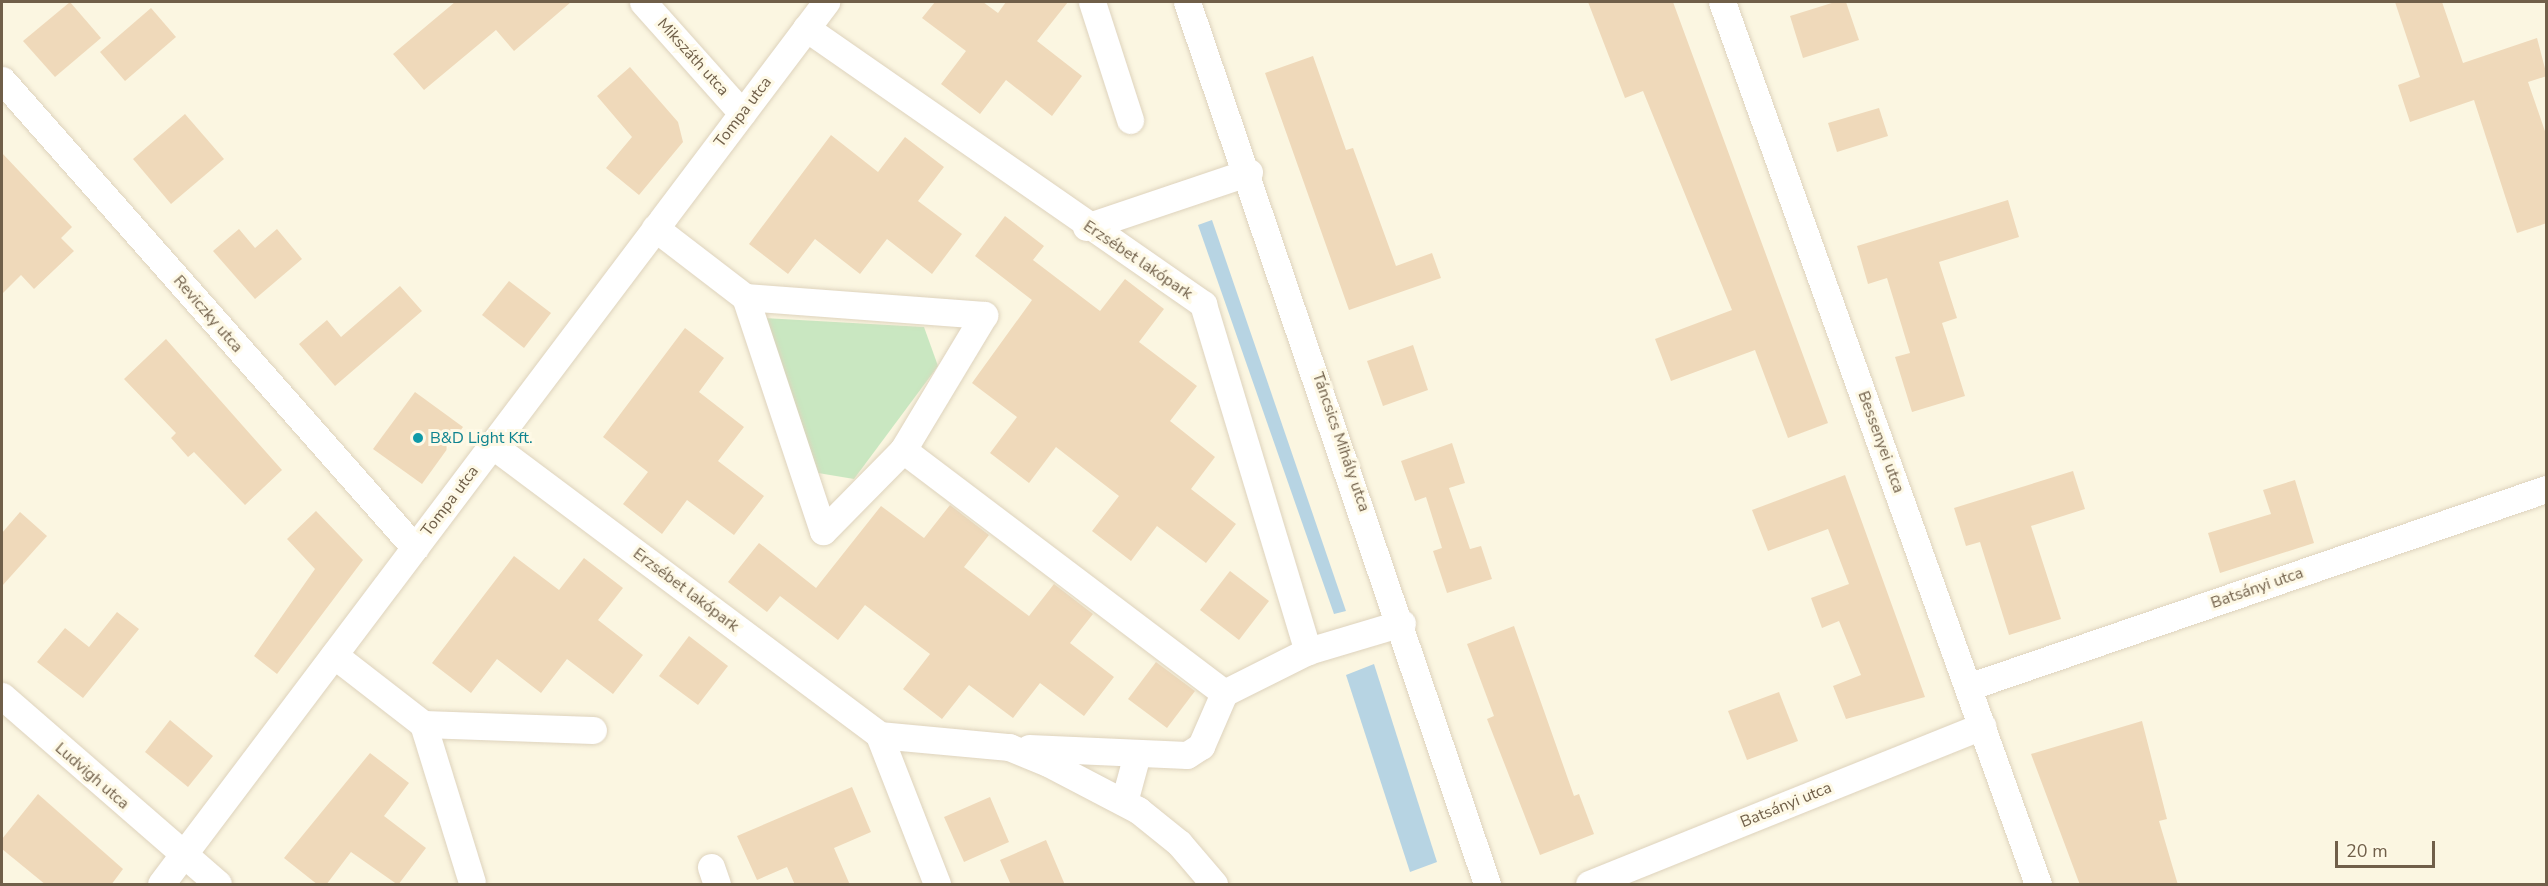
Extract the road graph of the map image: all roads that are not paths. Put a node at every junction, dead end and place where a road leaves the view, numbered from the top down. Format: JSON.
{"nodes":[{"id":1,"x":643,"y":2,"type":"edge"},
{"id":2,"x":826,"y":2,"type":"edge"},
{"id":3,"x":1092,"y":2,"type":"edge"},
{"id":4,"x":1187,"y":2,"type":"edge"},
{"id":5,"x":1722,"y":2,"type":"edge"},
{"id":6,"x":806,"y":28,"type":"junction"},
{"id":7,"x":2,"y":80,"type":"edge"},
{"id":8,"x":742,"y":113,"type":"junction"},
{"id":9,"x":1131,"y":120,"type":"dead end"},
{"id":10,"x":1249,"y":172,"type":"junction"},
{"id":11,"x":1086,"y":227,"type":"junction"},
{"id":12,"x":655,"y":228,"type":"junction"},
{"id":13,"x":745,"y":297,"type":"junction"},
{"id":14,"x":492,"y":445,"type":"junction"},
{"id":15,"x":903,"y":450,"type":"junction"},
{"id":16,"x":2547,"y":489,"type":"edge"},
{"id":17,"x":415,"y":548,"type":"junction"},
{"id":18,"x":1402,"y":623,"type":"junction"},
{"id":19,"x":1308,"y":651,"type":"junction"},
{"id":20,"x":334,"y":655,"type":"junction"},
{"id":21,"x":1968,"y":687,"type":"junction"},
{"id":22,"x":1224,"y":693,"type":"junction"},
{"id":23,"x":2,"y":696,"type":"edge"},
{"id":24,"x":423,"y":724,"type":"junction"},
{"id":25,"x":1982,"y":726,"type":"junction"},
{"id":26,"x":593,"y":730,"type":"dead end"},
{"id":27,"x":879,"y":735,"type":"junction"},
{"id":28,"x":1009,"y":747,"type":"junction"},
{"id":29,"x":1137,"y":754,"type":"junction"},
{"id":30,"x":1124,"y":801,"type":"junction"},
{"id":31,"x":183,"y":856,"type":"junction"},
{"id":32,"x":472,"y":882,"type":"dead end"},
{"id":33,"x":161,"y":885,"type":"edge"},
{"id":34,"x":218,"y":885,"type":"edge"},
{"id":35,"x":937,"y":885,"type":"edge"},
{"id":36,"x":1214,"y":885,"type":"edge"},
{"id":37,"x":1487,"y":885,"type":"edge"},
{"id":38,"x":1589,"y":885,"type":"edge"},
{"id":39,"x":2037,"y":885,"type":"edge"}],
"edges":[{"from":1,"to":8,"type":"street","name":"Mikszáth utca"},
{"from":2,"to":6,"type":"street","name":"Tompa utca"},
{"from":3,"to":9,"type":"street"},
{"from":4,"to":10,"type":"street","name":"Táncsics Mihály utca"},
{"from":5,"to":21,"type":"street","name":"Bessenyei utca"},
{"from":6,"to":8,"type":"street","name":"Tompa utca"},
{"from":6,"to":11,"type":"street","name":"Erzsébet lakópark"},
{"from":7,"to":17,"type":"street","name":"Reviczky utca"},
{"from":8,"to":12,"type":"street","name":"Tompa utca"},
{"from":10,"to":11,"type":"street"},
{"from":10,"to":18,"type":"street","name":"Táncsics Mihály utca"},
{"from":11,"to":19,"type":"street","name":"Erzsébet lakópark"},
{"from":12,"to":13,"type":"street"},
{"from":12,"to":14,"type":"street","name":"Tompa utca"},
{"from":13,"to":15,"type":"street"},
{"from":13,"to":15,"type":"street"},
{"from":14,"to":17,"type":"street","name":"Tompa utca"},
{"from":14,"to":27,"type":"street","name":"Erzsébet lakópark"},
{"from":15,"to":22,"type":"street"},
{"from":16,"to":21,"type":"street","name":"Batsányi utca"},
{"from":17,"to":20,"type":"street","name":"Tompa utca"},
{"from":18,"to":19,"type":"street"},
{"from":18,"to":37,"type":"street","name":"Táncsics Mihály utca"},
{"from":19,"to":22,"type":"street"},
{"from":20,"to":24,"type":"street"},
{"from":20,"to":31,"type":"street","name":"Tompa utca"},
{"from":21,"to":25,"type":"street","name":"Bessenyei utca"},
{"from":22,"to":29,"type":"street"},
{"from":23,"to":31,"type":"street","name":"Ludvigh utca"},
{"from":24,"to":26,"type":"street"},
{"from":24,"to":32,"type":"street"},
{"from":25,"to":38,"type":"street","name":"Batsányi utca"},
{"from":25,"to":39,"type":"street","name":"Bessenyei utca"},
{"from":27,"to":28,"type":"street"},
{"from":27,"to":35,"type":"street"},
{"from":28,"to":29,"type":"street"},
{"from":28,"to":30,"type":"street"},
{"from":29,"to":30,"type":"street"},
{"from":30,"to":36,"type":"street"},
{"from":31,"to":33,"type":"street","name":"Tompa utca"},
{"from":31,"to":34,"type":"street","name":"Ludvigh utca"}]}
